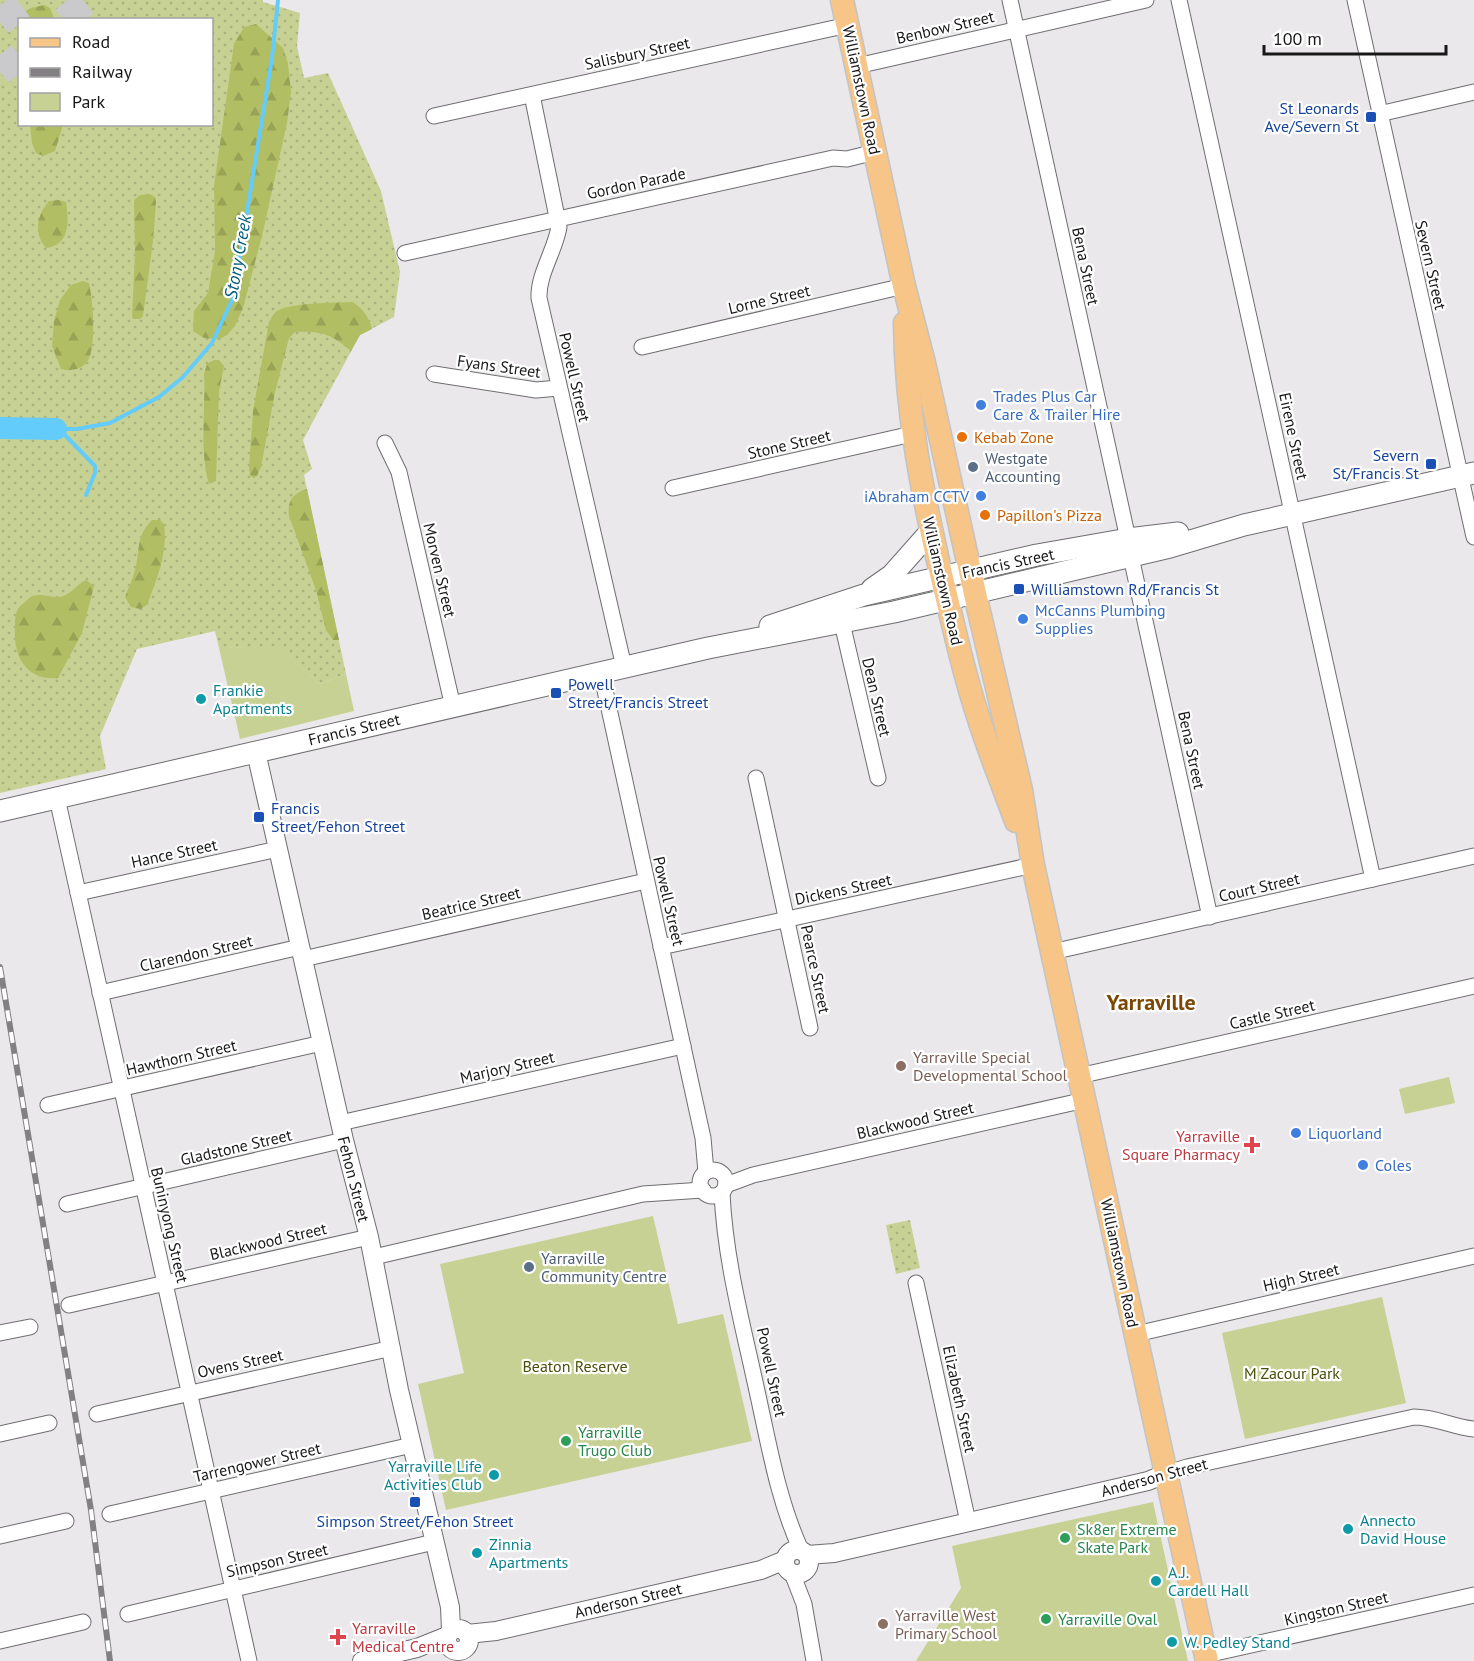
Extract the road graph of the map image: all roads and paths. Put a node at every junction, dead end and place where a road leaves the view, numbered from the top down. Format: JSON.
{"nodes":[{"id":1,"x":842,"y":0,"type":"edge"},
{"id":2,"x":1010,"y":0,"type":"edge"},
{"id":3,"x":1146,"y":0,"type":"edge"},
{"id":4,"x":1179,"y":0,"type":"edge"},
{"id":5,"x":1355,"y":0,"type":"edge"},
{"id":6,"x":848,"y":25,"type":"junction"},
{"id":7,"x":1016,"y":30,"type":"junction"},
{"id":8,"x":857,"y":66,"type":"junction"},
{"id":9,"x":1474,"y":92,"type":"edge"},
{"id":10,"x":532,"y":95,"type":"junction"},
{"id":11,"x":1379,"y":114,"type":"junction"},
{"id":12,"x":434,"y":116,"type":"dead end"},
{"id":13,"x":875,"y":152,"type":"junction"},
{"id":14,"x":558,"y":219,"type":"junction"},
{"id":15,"x":405,"y":253,"type":"dead end"},
{"id":16,"x":904,"y":286,"type":"junction"},
{"id":17,"x":642,"y":347,"type":"dead end"},
{"id":18,"x":434,"y":374,"type":"dead end"},
{"id":19,"x":559,"y":388,"type":"junction"},
{"id":20,"x":912,"y":434,"type":"junction"},
{"id":21,"x":385,"y":443,"type":"dead end"},
{"id":22,"x":1467,"y":474,"type":"edge"},
{"id":23,"x":673,"y":488,"type":"dead end"},
{"id":24,"x":1292,"y":513,"type":"junction"},
{"id":25,"x":931,"y":531,"type":"junction"},
{"id":26,"x":1474,"y":537,"type":"edge"},
{"id":27,"x":1129,"y":548,"type":"junction"},
{"id":28,"x":972,"y":582,"type":"junction"},
{"id":29,"x":945,"y":588,"type":"junction"},
{"id":30,"x":864,"y":595,"type":"junction"},
{"id":31,"x":842,"y":623,"type":"junction"},
{"id":32,"x":708,"y":648,"type":"junction"},
{"id":33,"x":624,"y":667,"type":"junction"},
{"id":34,"x":602,"y":672,"type":"junction"},
{"id":35,"x":453,"y":707,"type":"junction"},
{"id":36,"x":256,"y":752,"type":"junction"},
{"id":37,"x":756,"y":778,"type":"dead end"},
{"id":38,"x":878,"y":778,"type":"dead end"},
{"id":39,"x":57,"y":798,"type":"junction"},
{"id":40,"x":0,"y":811,"type":"edge"},
{"id":41,"x":278,"y":849,"type":"junction"},
{"id":42,"x":1474,"y":856,"type":"edge"},
{"id":43,"x":1033,"y":866,"type":"junction"},
{"id":44,"x":1373,"y":879,"type":"junction"},
{"id":45,"x":646,"y":882,"type":"junction"},
{"id":46,"x":78,"y":893,"type":"junction"},
{"id":47,"x":1210,"y":917,"type":"junction"},
{"id":48,"x":787,"y":920,"type":"junction"},
{"id":49,"x":661,"y":947,"type":"junction"},
{"id":50,"x":1052,"y":952,"type":"junction"},
{"id":51,"x":301,"y":953,"type":"junction"},
{"id":52,"x":1474,"y":986,"type":"edge"},
{"id":53,"x":100,"y":993,"type":"junction"},
{"id":54,"x":810,"y":1028,"type":"dead end"},
{"id":55,"x":322,"y":1043,"type":"junction"},
{"id":56,"x":683,"y":1046,"type":"junction"},
{"id":57,"x":1079,"y":1076,"type":"junction"},
{"id":58,"x":122,"y":1089,"type":"junction"},
{"id":59,"x":1085,"y":1100,"type":"junction"},
{"id":60,"x":48,"y":1106,"type":"dead end"},
{"id":61,"x":342,"y":1131,"type":"junction"},
{"id":62,"x":714,"y":1183,"type":"junction"},
{"id":63,"x":144,"y":1186,"type":"junction"},
{"id":64,"x":67,"y":1204,"type":"dead end"},
{"id":65,"x":369,"y":1237,"type":"junction"},
{"id":66,"x":1474,"y":1256,"type":"edge"},
{"id":67,"x":374,"y":1257,"type":"junction"},
{"id":68,"x":165,"y":1283,"type":"junction"},
{"id":69,"x":916,"y":1283,"type":"dead end"},
{"id":70,"x":69,"y":1305,"type":"dead end"},
{"id":71,"x":30,"y":1327,"type":"dead end"},
{"id":72,"x":0,"y":1333,"type":"edge"},
{"id":73,"x":1136,"y":1334,"type":"junction"},
{"id":74,"x":392,"y":1348,"type":"junction"},
{"id":75,"x":189,"y":1393,"type":"junction"},
{"id":76,"x":97,"y":1414,"type":"dead end"},
{"id":77,"x":49,"y":1423,"type":"dead end"},
{"id":78,"x":1474,"y":1429,"type":"edge"},
{"id":79,"x":0,"y":1434,"type":"edge"},
{"id":80,"x":411,"y":1445,"type":"junction"},
{"id":81,"x":1165,"y":1474,"type":"junction"},
{"id":82,"x":211,"y":1491,"type":"junction"},
{"id":83,"x":110,"y":1514,"type":"dead end"},
{"id":84,"x":66,"y":1521,"type":"dead end"},
{"id":85,"x":968,"y":1522,"type":"junction"},
{"id":86,"x":0,"y":1536,"type":"edge"},
{"id":87,"x":434,"y":1542,"type":"junction"},
{"id":88,"x":797,"y":1562,"type":"junction"},
{"id":89,"x":233,"y":1589,"type":"junction"},
{"id":90,"x":1474,"y":1595,"type":"edge"},
{"id":91,"x":128,"y":1614,"type":"dead end"},
{"id":92,"x":82,"y":1622,"type":"dead end"},
{"id":93,"x":0,"y":1641,"type":"edge"},
{"id":94,"x":458,"y":1644,"type":"edge"},
{"id":95,"x":1206,"y":1658,"type":"edge"},
{"id":96,"x":249,"y":1661,"type":"edge"},
{"id":97,"x":362,"y":1661,"type":"edge"},
{"id":98,"x":814,"y":1661,"type":"edge"}],
"edges":[{"from":1,"to":6,"type":"main road","name":"Williamstown Road"},
{"from":2,"to":7,"type":"street","name":"Bena Street"},
{"from":3,"to":7,"type":"street","name":"Benbow Street"},
{"from":4,"to":24,"type":"street","name":"Eirene Street"},
{"from":5,"to":11,"type":"street","name":"Severn Street"},
{"from":6,"to":8,"type":"main road","name":"Williamstown Road"},
{"from":6,"to":10,"type":"street","name":"Salisbury Street"},
{"from":7,"to":8,"type":"street","name":"Benbow Street"},
{"from":7,"to":27,"type":"street","name":"Bena Street"},
{"from":8,"to":13,"type":"main road","name":"Williamstown Road"},
{"from":9,"to":11,"type":"street"},
{"from":10,"to":12,"type":"street","name":"Salisbury Street"},
{"from":10,"to":14,"type":"street","name":"Powell Street"},
{"from":11,"to":22,"type":"street","name":"Severn Street"},
{"from":13,"to":14,"type":"street","name":"Gordon Parade"},
{"from":13,"to":16,"type":"main road","name":"Williamstown Road"},
{"from":14,"to":15,"type":"street","name":"Gordon Parade"},
{"from":14,"to":19,"type":"street","name":"Powell Street"},
{"from":16,"to":17,"type":"street","name":"Lorne Street"},
{"from":16,"to":20,"type":"main road","name":"Williamstown Road"},
{"from":16,"to":28,"type":"main road","name":"Williamstown Road"},
{"from":18,"to":19,"type":"street","name":"Fyans Street"},
{"from":19,"to":33,"type":"street","name":"Powell Street"},
{"from":20,"to":23,"type":"street","name":"Stone Street"},
{"from":20,"to":25,"type":"main road","name":"Williamstown Road"},
{"from":21,"to":35,"type":"street","name":"Morven Street"},
{"from":22,"to":24,"type":"main road","name":"Francis Street"},
{"from":22,"to":26,"type":"street","name":"Severn Street"},
{"from":24,"to":27,"type":"main road","name":"Francis Street"},
{"from":24,"to":44,"type":"street","name":"Eirene Street"},
{"from":25,"to":29,"type":"main road","name":"Williamstown Road"},
{"from":25,"to":30,"type":"main road"},
{"from":27,"to":28,"type":"main road","name":"Francis Street"},
{"from":27,"to":47,"type":"street","name":"Bena Street"},
{"from":28,"to":29,"type":"main road","name":"Francis Street"},
{"from":28,"to":43,"type":"main road","name":"Williamstown Road"},
{"from":29,"to":30,"type":"main road","name":"Francis Street"},
{"from":29,"to":31,"type":"main road","name":"Francis Street"},
{"from":29,"to":43,"type":"main road","name":"Williamstown Road"},
{"from":30,"to":32,"type":"main road","name":"Francis Street"},
{"from":31,"to":32,"type":"main road","name":"Francis Street"},
{"from":31,"to":38,"type":"street","name":"Dean Street"},
{"from":32,"to":33,"type":"main road","name":"Francis Street"},
{"from":33,"to":34,"type":"main road","name":"Francis Street"},
{"from":34,"to":35,"type":"main road","name":"Francis Street"},
{"from":34,"to":45,"type":"street","name":"Powell Street"},
{"from":35,"to":36,"type":"main road","name":"Francis Street"},
{"from":36,"to":39,"type":"main road","name":"Francis Street"},
{"from":36,"to":41,"type":"street","name":"Fehon Street"},
{"from":37,"to":48,"type":"street","name":"Pearce Street"},
{"from":39,"to":40,"type":"main road","name":"Francis Street"},
{"from":39,"to":46,"type":"street","name":"Buninyong Street"},
{"from":41,"to":46,"type":"street","name":"Hance Street"},
{"from":41,"to":51,"type":"street","name":"Fehon Street"},
{"from":42,"to":44,"type":"street","name":"Court Street"},
{"from":43,"to":48,"type":"street","name":"Dickens Street"},
{"from":43,"to":50,"type":"main road","name":"Williamstown Road"},
{"from":44,"to":47,"type":"street","name":"Court Street"},
{"from":45,"to":49,"type":"street","name":"Powell Street"},
{"from":45,"to":51,"type":"street","name":"Beatrice Street"},
{"from":46,"to":53,"type":"street","name":"Buninyong Street"},
{"from":47,"to":50,"type":"street","name":"Court Street"},
{"from":48,"to":49,"type":"street","name":"Dickens Street"},
{"from":48,"to":54,"type":"street","name":"Pearce Street"},
{"from":49,"to":56,"type":"street","name":"Powell Street"},
{"from":50,"to":57,"type":"main road","name":"Williamstown Road"},
{"from":51,"to":53,"type":"street","name":"Clarendon Street"},
{"from":51,"to":55,"type":"street","name":"Fehon Street"},
{"from":52,"to":57,"type":"street","name":"Castle Street"},
{"from":53,"to":58,"type":"street","name":"Buninyong Street"},
{"from":55,"to":58,"type":"street","name":"Hawthorn Street"},
{"from":55,"to":61,"type":"street","name":"Fehon Street"},
{"from":56,"to":61,"type":"street","name":"Marjory Street"},
{"from":56,"to":62,"type":"street","name":"Powell Street"},
{"from":57,"to":59,"type":"main road","name":"Williamstown Road"},
{"from":58,"to":60,"type":"street","name":"Hawthorn Street"},
{"from":58,"to":63,"type":"street","name":"Buninyong Street"},
{"from":59,"to":62,"type":"street","name":"Blackwood Street"},
{"from":59,"to":73,"type":"main road","name":"Williamstown Road"},
{"from":61,"to":63,"type":"street","name":"Gladstone Street"},
{"from":61,"to":65,"type":"street","name":"Fehon Street"},
{"from":62,"to":67,"type":"street","name":"Blackwood Street"},
{"from":62,"to":88,"type":"street","name":"Powell Street"},
{"from":63,"to":64,"type":"street","name":"Gladstone Street"},
{"from":63,"to":68,"type":"street","name":"Buninyong Street"},
{"from":65,"to":67,"type":"street","name":"Fehon Street"},
{"from":65,"to":68,"type":"street","name":"Blackwood Street"},
{"from":66,"to":73,"type":"street","name":"High Street"},
{"from":67,"to":74,"type":"street","name":"Fehon Street"},
{"from":68,"to":70,"type":"street","name":"Blackwood Street"},
{"from":68,"to":75,"type":"street","name":"Buninyong Street"},
{"from":69,"to":85,"type":"street","name":"Elizabeth Street"},
{"from":71,"to":72,"type":"street"},
{"from":73,"to":81,"type":"main road","name":"Williamstown Road"},
{"from":74,"to":75,"type":"street","name":"Ovens Street"},
{"from":74,"to":80,"type":"street","name":"Fehon Street"},
{"from":75,"to":76,"type":"street","name":"Ovens Street"},
{"from":75,"to":82,"type":"street","name":"Buninyong Street"},
{"from":77,"to":79,"type":"street"},
{"from":78,"to":81,"type":"street","name":"Anderson Street"},
{"from":80,"to":82,"type":"street","name":"Tarrengower Street"},
{"from":80,"to":87,"type":"street","name":"Fehon Street"},
{"from":81,"to":85,"type":"street","name":"Anderson Street"},
{"from":81,"to":95,"type":"main road","name":"Williamstown Road"},
{"from":82,"to":83,"type":"street","name":"Tarrengower Street"},
{"from":82,"to":89,"type":"street","name":"Buninyong Street"},
{"from":84,"to":86,"type":"street"},
{"from":85,"to":88,"type":"street","name":"Anderson Street"},
{"from":87,"to":89,"type":"street","name":"Simpson Street"},
{"from":87,"to":94,"type":"street","name":"Fehon Street"},
{"from":88,"to":94,"type":"street","name":"Anderson Street"},
{"from":88,"to":98,"type":"street","name":"Powell Street"},
{"from":89,"to":91,"type":"street","name":"Simpson Street"},
{"from":89,"to":96,"type":"street","name":"Buninyong Street"},
{"from":90,"to":95,"type":"street","name":"Kingston Street"},
{"from":92,"to":93,"type":"street"},
{"from":94,"to":97,"type":"street","name":"Anderson Street"}]}
